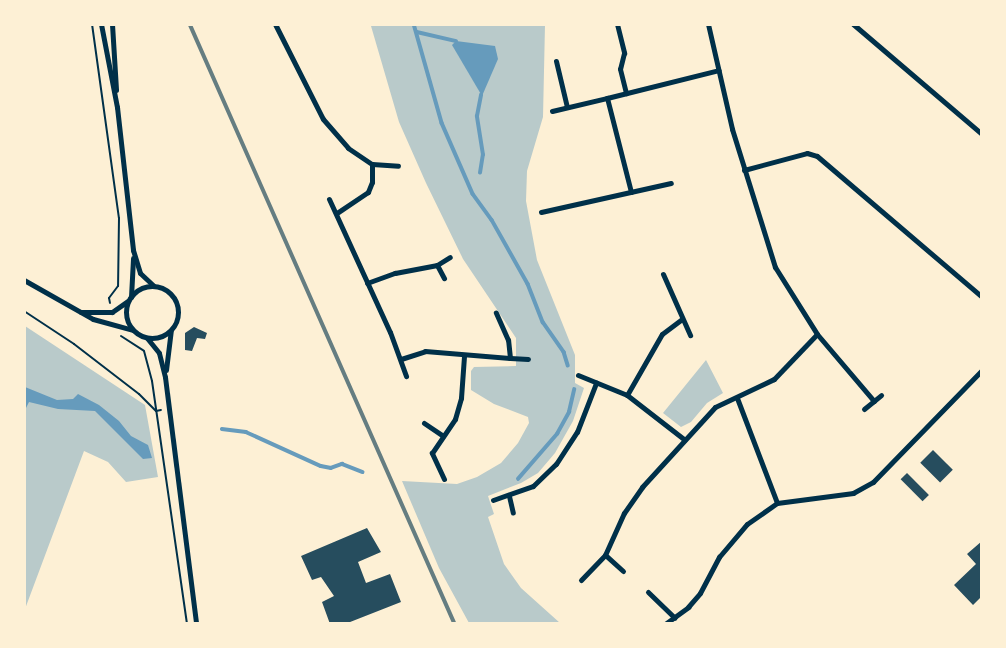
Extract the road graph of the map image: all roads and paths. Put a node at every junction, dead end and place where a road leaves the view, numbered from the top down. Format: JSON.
{"nodes":[{"id":1,"x":92,"y":24,"type":"edge"},
{"id":2,"x":101,"y":24,"type":"edge"},
{"id":3,"x":112,"y":24,"type":"edge"},
{"id":4,"x":275,"y":24,"type":"edge"},
{"id":5,"x":617,"y":24,"type":"edge"},
{"id":6,"x":708,"y":24,"type":"edge"},
{"id":7,"x":853,"y":24,"type":"edge"},
{"id":8,"x":556,"y":61,"type":"dead end"},
{"id":9,"x":719,"y":70,"type":"junction"},
{"id":10,"x":626,"y":93,"type":"junction"},
{"id":11,"x":607,"y":97,"type":"junction"},
{"id":12,"x":117,"y":107,"type":"junction"},
{"id":13,"x":567,"y":107,"type":"junction"},
{"id":14,"x":552,"y":111,"type":"dead end"},
{"id":15,"x":982,"y":134,"type":"edge"},
{"id":16,"x":372,"y":164,"type":"junction"},
{"id":17,"x":398,"y":166,"type":"dead end"},
{"id":18,"x":744,"y":170,"type":"junction"},
{"id":19,"x":671,"y":183,"type":"dead end"},
{"id":20,"x":631,"y":192,"type":"junction"},
{"id":21,"x":328,"y":199,"type":"dead end"},
{"id":22,"x":541,"y":212,"type":"dead end"},
{"id":23,"x":337,"y":213,"type":"junction"},
{"id":24,"x":133,"y":250,"type":"junction"},
{"id":25,"x":450,"y":257,"type":"dead end"},
{"id":26,"x":437,"y":265,"type":"junction"},
{"id":27,"x":663,"y":274,"type":"dead end"},
{"id":28,"x":444,"y":278,"type":"dead end"},
{"id":29,"x":24,"y":280,"type":"edge"},
{"id":30,"x":368,"y":284,"type":"junction"},
{"id":31,"x":154,"y":285,"type":"junction"},
{"id":32,"x":982,"y":297,"type":"edge"},
{"id":33,"x":129,"y":299,"type":"junction"},
{"id":34,"x":24,"y":311,"type":"edge"},
{"id":35,"x":78,"y":312,"type":"junction"},
{"id":36,"x":112,"y":312,"type":"junction"},
{"id":37,"x":496,"y":313,"type":"dead end"},
{"id":38,"x":682,"y":319,"type":"junction"},
{"id":39,"x":113,"y":325,"type":"junction"},
{"id":40,"x":133,"y":330,"type":"junction"},
{"id":41,"x":171,"y":331,"type":"junction"},
{"id":42,"x":817,"y":334,"type":"junction"},
{"id":43,"x":690,"y":335,"type":"dead end"},
{"id":44,"x":147,"y":338,"type":"junction"},
{"id":45,"x":464,"y":356,"type":"junction"},
{"id":46,"x":510,"y":358,"type":"junction"},
{"id":47,"x":401,"y":359,"type":"junction"},
{"id":48,"x":528,"y":359,"type":"dead end"},
{"id":49,"x":982,"y":370,"type":"edge"},
{"id":50,"x":406,"y":376,"type":"dead end"},
{"id":51,"x":580,"y":376,"type":"dead end"},
{"id":52,"x":165,"y":377,"type":"junction"},
{"id":53,"x":596,"y":383,"type":"junction"},
{"id":54,"x":627,"y":395,"type":"junction"},
{"id":55,"x":881,"y":395,"type":"dead end"},
{"id":56,"x":737,"y":398,"type":"junction"},
{"id":57,"x":874,"y":401,"type":"junction"},
{"id":58,"x":864,"y":409,"type":"dead end"},
{"id":59,"x":169,"y":410,"type":"junction"},
{"id":60,"x":156,"y":411,"type":"junction"},
{"id":61,"x":424,"y":423,"type":"dead end"},
{"id":62,"x":443,"y":436,"type":"junction"},
{"id":63,"x":685,"y":440,"type":"junction"},
{"id":64,"x":444,"y":479,"type":"dead end"},
{"id":65,"x":509,"y":496,"type":"junction"},
{"id":66,"x":493,"y":500,"type":"dead end"},
{"id":67,"x":777,"y":503,"type":"junction"},
{"id":68,"x":513,"y":513,"type":"dead end"},
{"id":69,"x":605,"y":555,"type":"junction"},
{"id":70,"x":623,"y":571,"type":"dead end"},
{"id":71,"x":581,"y":580,"type":"dead end"},
{"id":72,"x":648,"y":592,"type":"dead end"},
{"id":73,"x":675,"y":618,"type":"junction"},
{"id":74,"x":187,"y":624,"type":"edge"},
{"id":75,"x":196,"y":624,"type":"edge"},
{"id":76,"x":665,"y":624,"type":"edge"}],
"edges":[{"from":1,"to":36,"type":"path"},
{"from":2,"to":12,"type":"street"},
{"from":3,"to":12,"type":"street"},
{"from":4,"to":16,"type":"street"},
{"from":5,"to":10,"type":"street"},
{"from":6,"to":9,"type":"street"},
{"from":7,"to":15,"type":"street"},
{"from":8,"to":13,"type":"street"},
{"from":9,"to":10,"type":"street"},
{"from":9,"to":18,"type":"street"},
{"from":10,"to":11,"type":"street"},
{"from":11,"to":13,"type":"street"},
{"from":11,"to":20,"type":"street"},
{"from":12,"to":24,"type":"street"},
{"from":13,"to":14,"type":"street"},
{"from":16,"to":17,"type":"street"},
{"from":16,"to":23,"type":"street"},
{"from":18,"to":32,"type":"street"},
{"from":18,"to":42,"type":"street"},
{"from":19,"to":20,"type":"street"},
{"from":20,"to":22,"type":"street"},
{"from":21,"to":23,"type":"street"},
{"from":23,"to":30,"type":"street"},
{"from":24,"to":31,"type":"street"},
{"from":24,"to":33,"type":"street"},
{"from":25,"to":26,"type":"street"},
{"from":26,"to":28,"type":"street"},
{"from":26,"to":30,"type":"street"},
{"from":27,"to":38,"type":"street"},
{"from":29,"to":35,"type":"street"},
{"from":30,"to":47,"type":"street"},
{"from":31,"to":33,"type":"street"},
{"from":31,"to":41,"type":"street"},
{"from":33,"to":36,"type":"street"},
{"from":33,"to":40,"type":"street"},
{"from":34,"to":60,"type":"path"},
{"from":35,"to":36,"type":"street"},
{"from":35,"to":39,"type":"street"},
{"from":37,"to":46,"type":"street"},
{"from":38,"to":43,"type":"street"},
{"from":38,"to":54,"type":"street"},
{"from":39,"to":40,"type":"street"},
{"from":39,"to":60,"type":"path"},
{"from":40,"to":44,"type":"street"},
{"from":41,"to":44,"type":"street"},
{"from":41,"to":52,"type":"street"},
{"from":42,"to":56,"type":"street"},
{"from":42,"to":57,"type":"street"},
{"from":44,"to":52,"type":"street"},
{"from":45,"to":46,"type":"street"},
{"from":45,"to":47,"type":"street"},
{"from":45,"to":62,"type":"street"},
{"from":46,"to":48,"type":"street"},
{"from":47,"to":50,"type":"street"},
{"from":49,"to":67,"type":"street"},
{"from":51,"to":53,"type":"street"},
{"from":52,"to":59,"type":"street"},
{"from":53,"to":54,"type":"street"},
{"from":53,"to":65,"type":"street"},
{"from":54,"to":63,"type":"street"},
{"from":55,"to":57,"type":"street"},
{"from":56,"to":63,"type":"street"},
{"from":56,"to":67,"type":"street"},
{"from":57,"to":58,"type":"street"},
{"from":59,"to":60,"type":"path"},
{"from":59,"to":75,"type":"street"},
{"from":60,"to":74,"type":"path"},
{"from":61,"to":62,"type":"street"},
{"from":62,"to":64,"type":"street"},
{"from":63,"to":69,"type":"street"},
{"from":65,"to":66,"type":"street"},
{"from":65,"to":68,"type":"street"},
{"from":67,"to":73,"type":"street"},
{"from":69,"to":70,"type":"street"},
{"from":69,"to":71,"type":"street"},
{"from":72,"to":73,"type":"street"},
{"from":73,"to":76,"type":"street"}]}
